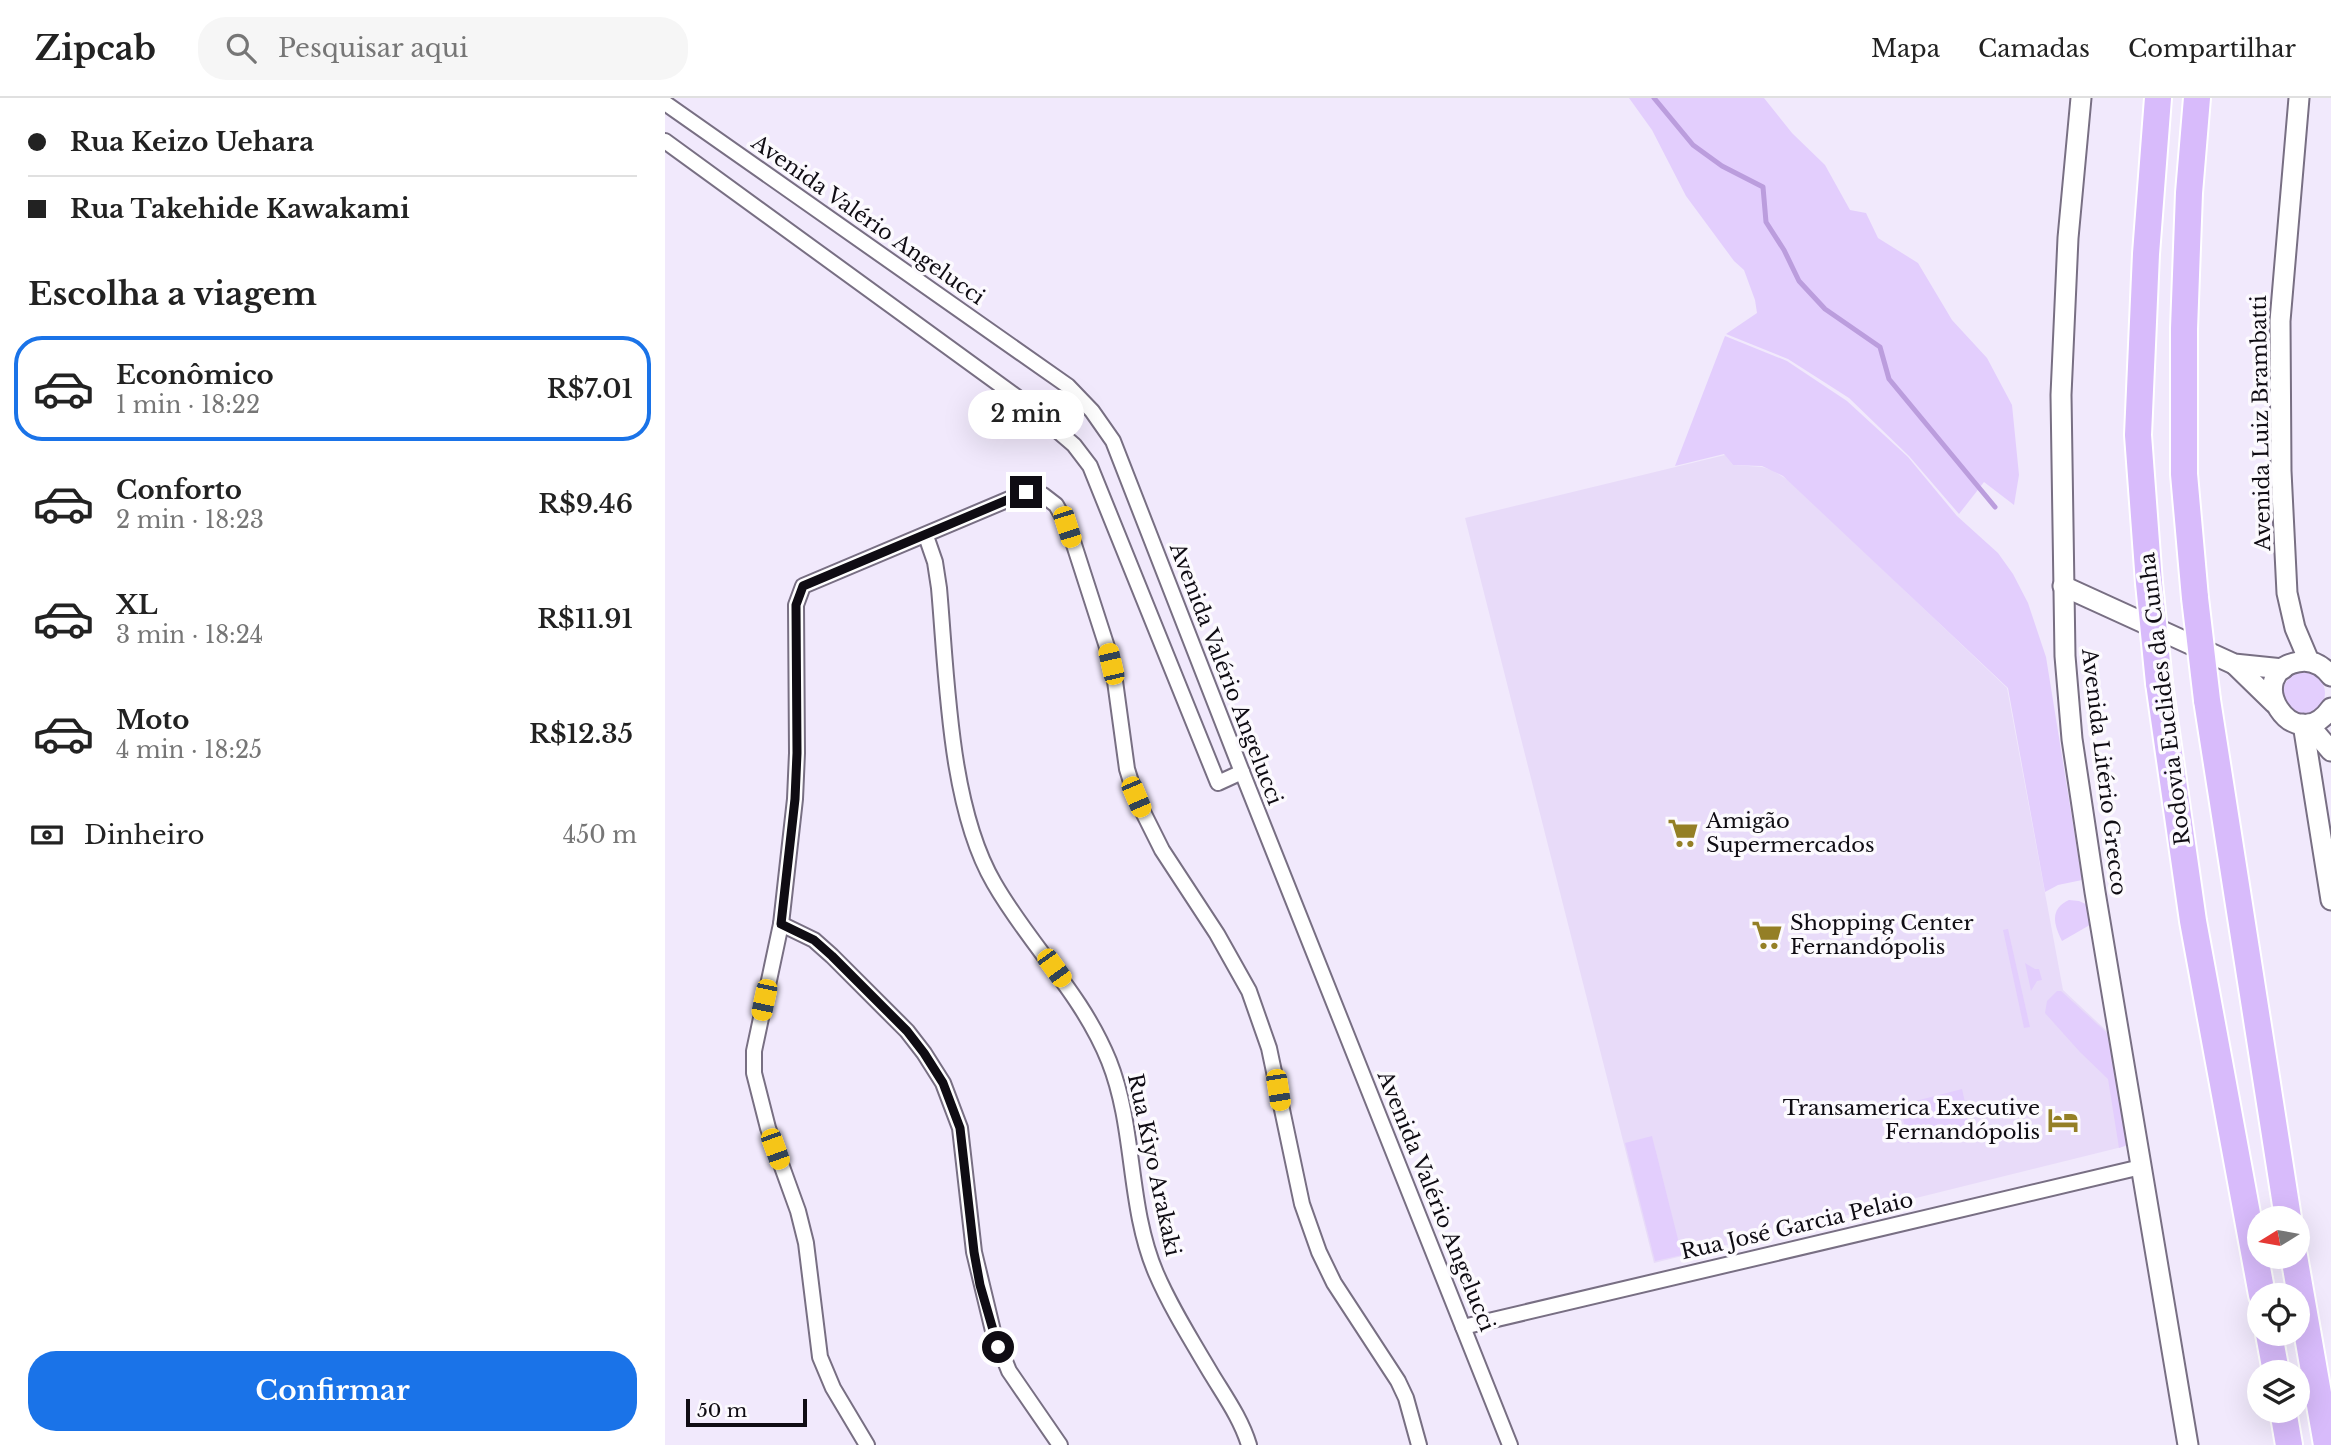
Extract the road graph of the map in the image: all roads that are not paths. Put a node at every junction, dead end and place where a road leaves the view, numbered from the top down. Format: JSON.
{"nodes":[{"id":1,"x":2081,"y":98,"type":"edge"},
{"id":2,"x":2158,"y":98,"type":"edge"},
{"id":3,"x":2197,"y":98,"type":"edge"},
{"id":4,"x":2299,"y":98,"type":"edge"},
{"id":5,"x":665,"y":103,"type":"edge"},
{"id":6,"x":665,"y":141,"type":"edge"},
{"id":7,"x":926,"y":536,"type":"junction"},
{"id":8,"x":2063,"y":586,"type":"junction"},
{"id":9,"x":2309,"y":661,"type":"junction"},
{"id":10,"x":2234,"y":664,"type":"junction"},
{"id":11,"x":2283,"y":669,"type":"junction"},
{"id":12,"x":2331,"y":676,"type":"edge"},
{"id":13,"x":2274,"y":703,"type":"junction"},
{"id":14,"x":2331,"y":708,"type":"edge"},
{"id":15,"x":2305,"y":724,"type":"junction"},
{"id":16,"x":2331,"y":751,"type":"edge"},
{"id":17,"x":1242,"y":772,"type":"junction"},
{"id":18,"x":2324,"y":810,"type":"edge"},
{"id":19,"x":2331,"y":900,"type":"edge"},
{"id":20,"x":781,"y":924,"type":"junction"},
{"id":21,"x":2141,"y":1167,"type":"junction"},
{"id":22,"x":2286,"y":1206,"type":"edge"},
{"id":23,"x":2297,"y":1269,"type":"edge"},
{"id":24,"x":2299,"y":1269,"type":"edge"},
{"id":25,"x":2260,"y":1283,"type":"edge"},
{"id":26,"x":1463,"y":1327,"type":"junction"},
{"id":27,"x":2331,"y":1368,"type":"edge"},
{"id":28,"x":2285,"y":1423,"type":"edge"},
{"id":29,"x":867,"y":1445,"type":"edge"},
{"id":30,"x":1060,"y":1445,"type":"edge"},
{"id":31,"x":1249,"y":1445,"type":"edge"},
{"id":32,"x":1419,"y":1445,"type":"edge"},
{"id":33,"x":1510,"y":1445,"type":"edge"},
{"id":34,"x":2188,"y":1445,"type":"edge"},
{"id":35,"x":2289,"y":1445,"type":"edge"},
{"id":36,"x":2327,"y":1445,"type":"edge"}],
"edges":[{"from":1,"to":8,"type":"main road","name":"Avenida Litério Grecco"},
{"from":2,"to":25,"type":"highway","name":"Rodovia Euclides da Cunha","bridge":true},
{"from":3,"to":22,"type":"highway","name":"Rodovia Euclides da Cunha","bridge":true},
{"from":4,"to":9,"type":"main road","name":"Avenida Luiz Brambatti"},
{"from":5,"to":17,"type":"street","name":"Avenida Valério Angelucci"},
{"from":6,"to":17,"type":"street"},
{"from":7,"to":20,"type":"street"},
{"from":7,"to":31,"type":"street","name":"Rua Kiyo Arakaki"},
{"from":7,"to":32,"type":"street"},
{"from":8,"to":10,"type":"main road"},
{"from":8,"to":21,"type":"main road","name":"Avenida Litério Grecco"},
{"from":9,"to":11,"type":"main road"},
{"from":9,"to":12,"type":"main road"},
{"from":10,"to":11,"type":"main road"},
{"from":10,"to":13,"type":"main road"},
{"from":11,"to":13,"type":"main road"},
{"from":13,"to":15,"type":"main road"},
{"from":14,"to":15,"type":"main road"},
{"from":15,"to":16,"type":"main road"},
{"from":15,"to":18,"type":"main road"},
{"from":17,"to":26,"type":"street","name":"Avenida Valério Angelucci"},
{"from":18,"to":19,"type":"main road"},
{"from":20,"to":29,"type":"street"},
{"from":20,"to":30,"type":"street"},
{"from":21,"to":26,"type":"street","name":"Rua José Garcia Pelaio"},
{"from":21,"to":34,"type":"main road","name":"Avenida Litério Grecco"},
{"from":23,"to":36,"type":"highway"},
{"from":24,"to":27,"type":"highway"},
{"from":26,"to":33,"type":"street","name":"Avenida Valério Angelucci"},
{"from":28,"to":35,"type":"highway"}]}
